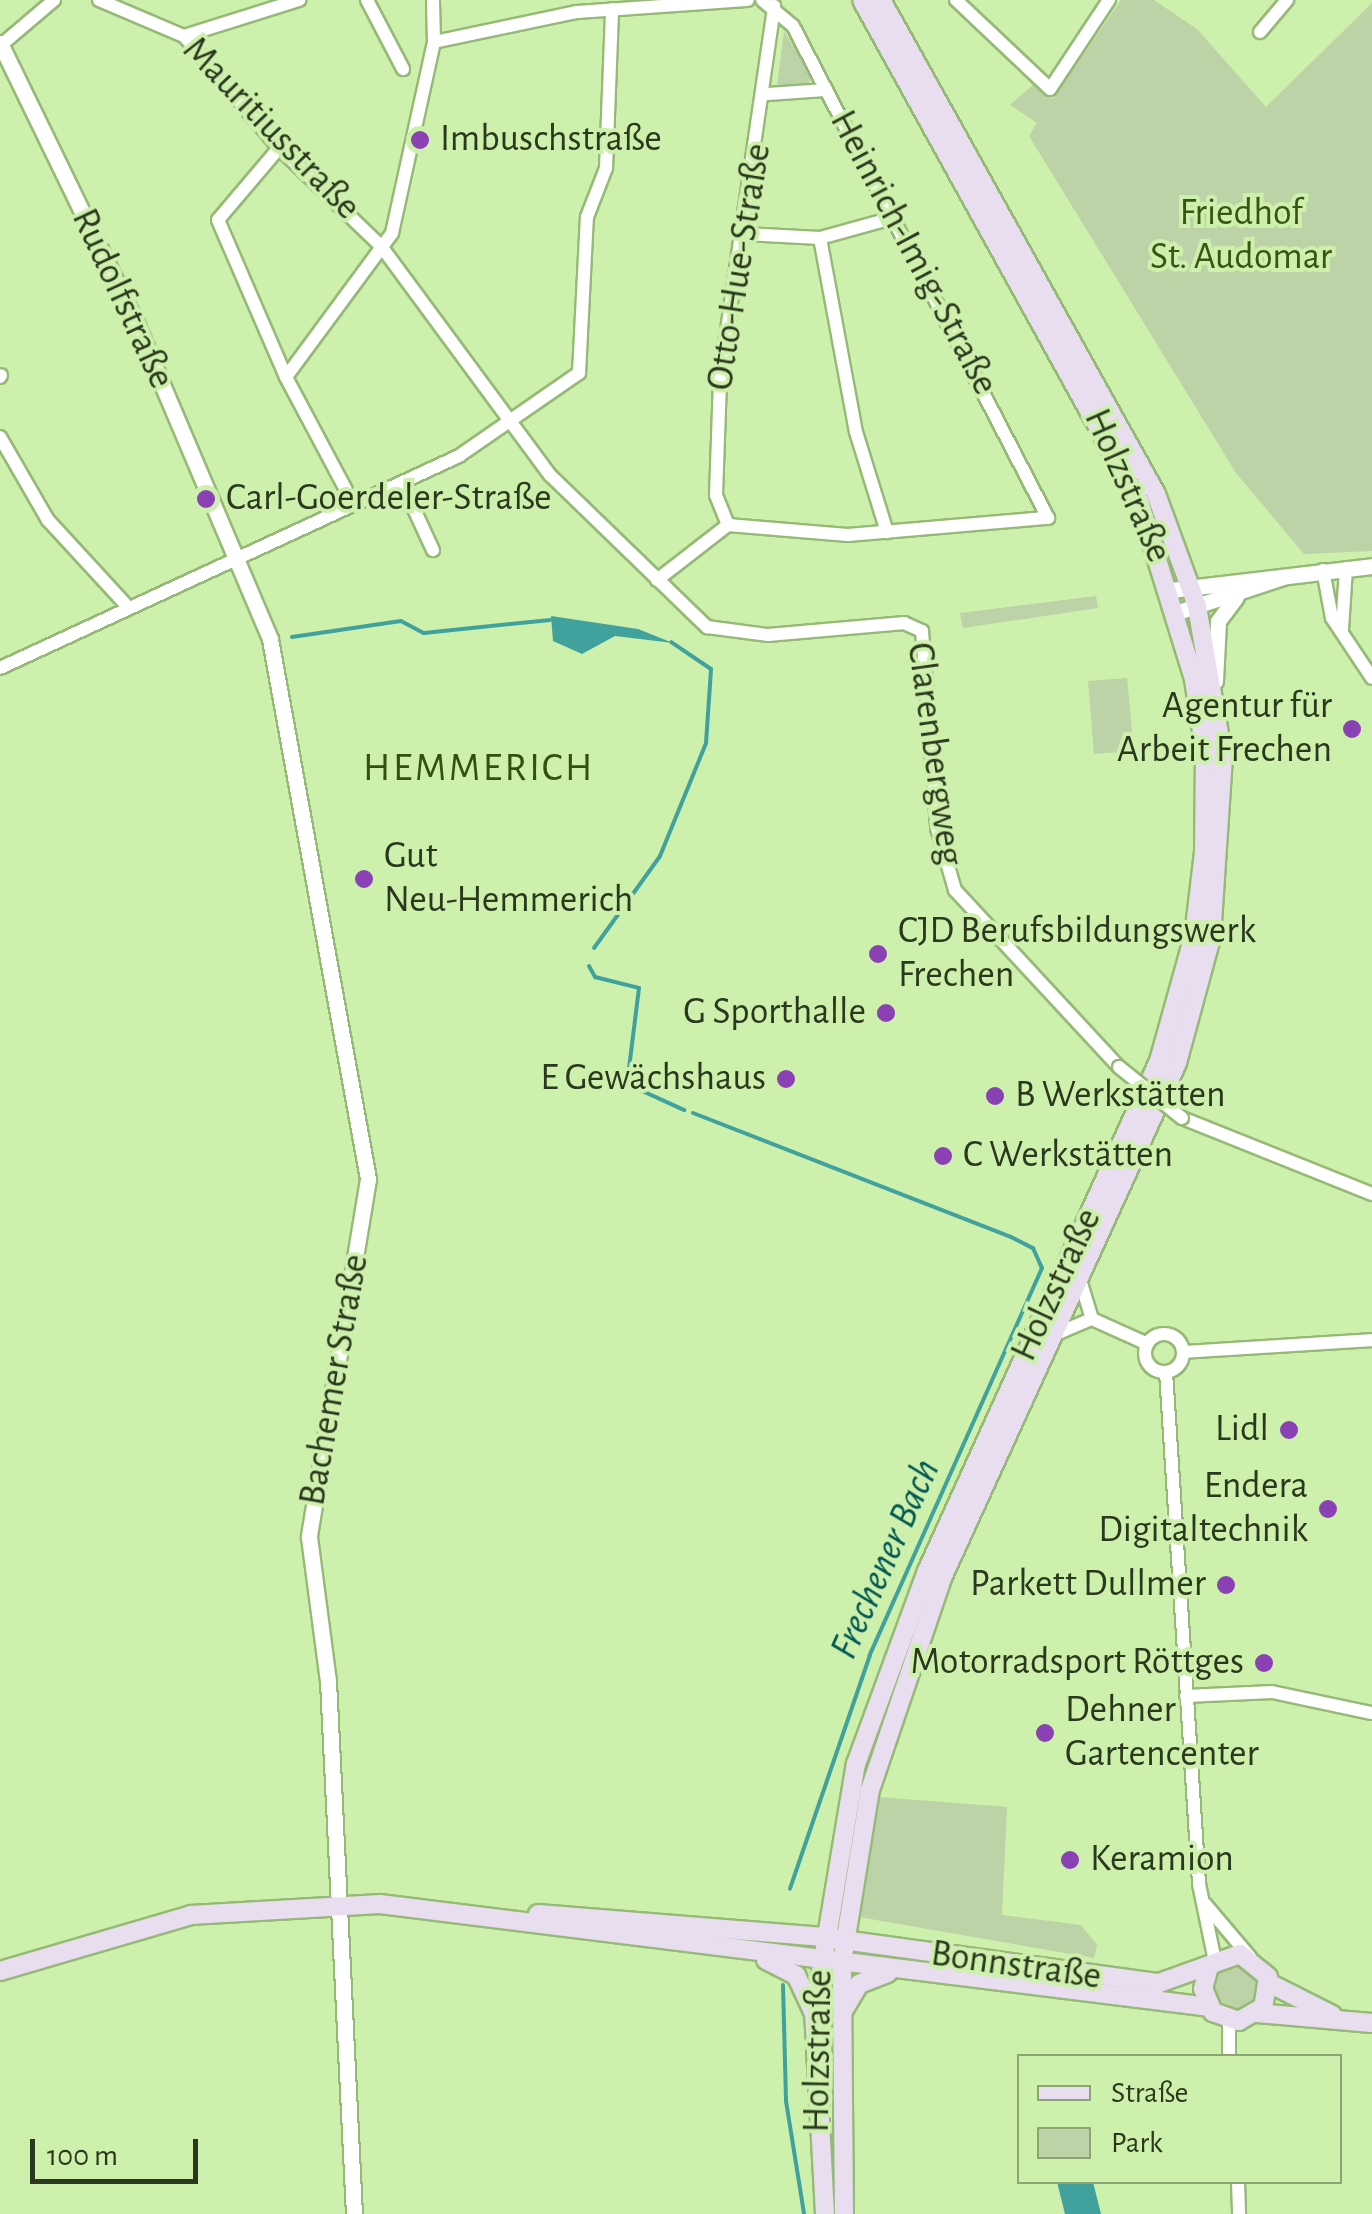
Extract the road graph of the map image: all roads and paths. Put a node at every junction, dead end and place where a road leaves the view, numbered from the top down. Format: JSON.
{"nodes":[{"id":1,"x":54,"y":0,"type":"edge"},
{"id":2,"x":99,"y":0,"type":"edge"},
{"id":3,"x":299,"y":0,"type":"edge"},
{"id":4,"x":367,"y":0,"type":"edge"},
{"id":5,"x":433,"y":0,"type":"edge"},
{"id":6,"x":740,"y":0,"type":"edge"},
{"id":7,"x":748,"y":0,"type":"edge"},
{"id":8,"x":862,"y":0,"type":"edge"},
{"id":9,"x":881,"y":0,"type":"edge"},
{"id":10,"x":956,"y":0,"type":"edge"},
{"id":11,"x":1287,"y":0,"type":"edge"},
{"id":12,"x":1106,"y":2,"type":"edge"},
{"id":13,"x":768,"y":3,"type":"edge"},
{"id":14,"x":612,"y":10,"type":"junction"},
{"id":15,"x":1260,"y":32,"type":"dead end"},
{"id":16,"x":184,"y":36,"type":"junction"},
{"id":17,"x":391,"y":42,"type":"junction"},
{"id":18,"x":434,"y":42,"type":"junction"},
{"id":19,"x":0,"y":45,"type":"edge"},
{"id":20,"x":406,"y":48,"type":"dead end"},
{"id":21,"x":403,"y":69,"type":"dead end"},
{"id":22,"x":826,"y":90,"type":"junction"},
{"id":23,"x":767,"y":94,"type":"junction"},
{"id":24,"x":279,"y":148,"type":"junction"},
{"id":25,"x":896,"y":217,"type":"junction"},
{"id":26,"x":745,"y":234,"type":"junction"},
{"id":27,"x":820,"y":238,"type":"junction"},
{"id":28,"x":381,"y":246,"type":"junction"},
{"id":29,"x":286,"y":377,"type":"junction"},
{"id":30,"x":508,"y":423,"type":"junction"},
{"id":31,"x":0,"y":436,"type":"edge"},
{"id":32,"x":402,"y":483,"type":"junction"},
{"id":33,"x":354,"y":505,"type":"junction"},
{"id":34,"x":728,"y":525,"type":"junction"},
{"id":35,"x":887,"y":532,"type":"junction"},
{"id":36,"x":433,"y":550,"type":"dead end"},
{"id":37,"x":238,"y":559,"type":"junction"},
{"id":38,"x":1372,"y":566,"type":"edge"},
{"id":39,"x":1346,"y":568,"type":"junction"},
{"id":40,"x":1323,"y":570,"type":"junction"},
{"id":41,"x":1296,"y":572,"type":"junction"},
{"id":42,"x":657,"y":580,"type":"junction"},
{"id":43,"x":1191,"y":585,"type":"junction"},
{"id":44,"x":1171,"y":590,"type":"junction"},
{"id":45,"x":1242,"y":592,"type":"junction"},
{"id":46,"x":1197,"y":606,"type":"junction"},
{"id":47,"x":128,"y":607,"type":"junction"},
{"id":48,"x":1178,"y":612,"type":"junction"},
{"id":49,"x":1342,"y":628,"type":"junction"},
{"id":50,"x":0,"y":668,"type":"edge"},
{"id":51,"x":1372,"y":678,"type":"edge"},
{"id":52,"x":1215,"y":681,"type":"junction"},
{"id":53,"x":1372,"y":1194,"type":"edge"},
{"id":54,"x":1080,"y":1277,"type":"junction"},
{"id":55,"x":1092,"y":1319,"type":"junction"},
{"id":56,"x":1052,"y":1338,"type":"junction"},
{"id":57,"x":1372,"y":1340,"type":"edge"},
{"id":58,"x":1148,"y":1344,"type":"junction"},
{"id":59,"x":1183,"y":1352,"type":"junction"},
{"id":60,"x":1166,"y":1372,"type":"junction"},
{"id":61,"x":1186,"y":1696,"type":"junction"},
{"id":62,"x":1372,"y":1714,"type":"edge"},
{"id":63,"x":1203,"y":1902,"type":"junction"},
{"id":64,"x":333,"y":1903,"type":"junction"},
{"id":65,"x":527,"y":1915,"type":"junction"},
{"id":66,"x":821,"y":1937,"type":"junction"},
{"id":67,"x":843,"y":1940,"type":"junction"},
{"id":68,"x":752,"y":1953,"type":"junction"},
{"id":69,"x":1250,"y":1957,"type":"junction"},
{"id":70,"x":819,"y":1960,"type":"junction"},
{"id":71,"x":842,"y":1962,"type":"junction"},
{"id":72,"x":1212,"y":1964,"type":"junction"},
{"id":73,"x":0,"y":1971,"type":"edge"},
{"id":74,"x":905,"y":1972,"type":"junction"},
{"id":75,"x":1270,"y":1984,"type":"junction"},
{"id":76,"x":1209,"y":2007,"type":"junction"},
{"id":77,"x":814,"y":2014,"type":"junction"},
{"id":78,"x":1257,"y":2014,"type":"junction"},
{"id":79,"x":1229,"y":2020,"type":"junction"},
{"id":80,"x":839,"y":2021,"type":"junction"},
{"id":81,"x":1352,"y":2021,"type":"junction"},
{"id":82,"x":1372,"y":2023,"type":"edge"},
{"id":83,"x":1229,"y":2054,"type":"edge"},
{"id":84,"x":1238,"y":2184,"type":"edge"},
{"id":85,"x":354,"y":2214,"type":"edge"},
{"id":86,"x":825,"y":2214,"type":"edge"},
{"id":87,"x":844,"y":2214,"type":"edge"},
{"id":88,"x":1239,"y":2214,"type":"edge"}],
"edges":[{"from":1,"to":19,"type":"street"},
{"from":2,"to":16,"type":"street","name":"Mauritiusstraße"},
{"from":3,"to":16,"type":"street"},
{"from":4,"to":17,"type":"street"},
{"from":5,"to":18,"type":"street"},
{"from":6,"to":7,"type":"street"},
{"from":6,"to":14,"type":"street"},
{"from":8,"to":44,"type":"main road","name":"Holzstraße"},
{"from":9,"to":43,"type":"main road","name":"Holzstraße"},
{"from":10,"to":12,"type":"street"},
{"from":11,"to":15,"type":"street"},
{"from":13,"to":22,"type":"street","name":"Heinrich-Imig-Straße"},
{"from":13,"to":23,"type":"street","name":"Otto-Hue-Straße"},
{"from":14,"to":18,"type":"street"},
{"from":14,"to":30,"type":"street"},
{"from":16,"to":24,"type":"street","name":"Mauritiusstraße"},
{"from":17,"to":20,"type":"street"},
{"from":17,"to":21,"type":"street"},
{"from":18,"to":28,"type":"street"},
{"from":19,"to":37,"type":"street","name":"Rudolfstraße"},
{"from":22,"to":23,"type":"street"},
{"from":22,"to":25,"type":"street","name":"Heinrich-Imig-Straße"},
{"from":23,"to":26,"type":"street","name":"Otto-Hue-Straße"},
{"from":24,"to":28,"type":"street","name":"Mauritiusstraße"},
{"from":24,"to":29,"type":"street"},
{"from":25,"to":27,"type":"street"},
{"from":25,"to":35,"type":"street","name":"Heinrich-Imig-Straße"},
{"from":26,"to":27,"type":"street"},
{"from":26,"to":34,"type":"street","name":"Otto-Hue-Straße"},
{"from":27,"to":35,"type":"street"},
{"from":28,"to":29,"type":"street"},
{"from":28,"to":30,"type":"street","name":"Clarenbergweg"},
{"from":29,"to":33,"type":"street"},
{"from":30,"to":32,"type":"street"},
{"from":30,"to":42,"type":"street","name":"Clarenbergweg"},
{"from":31,"to":47,"type":"street"},
{"from":32,"to":33,"type":"street"},
{"from":32,"to":36,"type":"street"},
{"from":33,"to":37,"type":"street"},
{"from":34,"to":35,"type":"street"},
{"from":34,"to":42,"type":"street"},
{"from":37,"to":47,"type":"street"},
{"from":37,"to":64,"type":"street","name":"Bachemer Straße"},
{"from":38,"to":39,"type":"street"},
{"from":39,"to":40,"type":"street"},
{"from":39,"to":49,"type":"street"},
{"from":40,"to":41,"type":"street"},
{"from":40,"to":49,"type":"street"},
{"from":41,"to":43,"type":"street"},
{"from":41,"to":45,"type":"street"},
{"from":42,"to":53,"type":"street","name":"Clarenbergweg","bridge":true},
{"from":43,"to":44,"type":"street"},
{"from":43,"to":46,"type":"main road","name":"Holzstraße"},
{"from":44,"to":48,"type":"main road","name":"Holzstraße"},
{"from":45,"to":46,"type":"street"},
{"from":45,"to":52,"type":"street","name":"Holzstraße"},
{"from":46,"to":48,"type":"street"},
{"from":46,"to":52,"type":"main road","name":"Holzstraße"},
{"from":47,"to":50,"type":"street"},
{"from":48,"to":66,"type":"main road","name":"Holzstraße"},
{"from":49,"to":51,"type":"street"},
{"from":52,"to":54,"type":"main road","name":"Holzstraße"},
{"from":54,"to":55,"type":"street"},
{"from":54,"to":56,"type":"main road","name":"Holzstraße"},
{"from":55,"to":56,"type":"street"},
{"from":55,"to":58,"type":"street"},
{"from":56,"to":67,"type":"main road","name":"Holzstraße"},
{"from":57,"to":59,"type":"street"},
{"from":58,"to":59,"type":"street"},
{"from":58,"to":60,"type":"street"},
{"from":59,"to":60,"type":"street"},
{"from":60,"to":61,"type":"street"},
{"from":61,"to":62,"type":"street"},
{"from":61,"to":63,"type":"street"},
{"from":63,"to":69,"type":"street"},
{"from":63,"to":72,"type":"street"},
{"from":64,"to":65,"type":"main road"},
{"from":64,"to":73,"type":"main road"},
{"from":64,"to":85,"type":"street","name":"Bachemer Straße"},
{"from":65,"to":66,"type":"main road","name":"Bonnstraße"},
{"from":65,"to":68,"type":"main road"},
{"from":66,"to":67,"type":"main road","name":"Bonnstraße"},
{"from":66,"to":70,"type":"main road","name":"Holzstraße"},
{"from":67,"to":71,"type":"main road","name":"Holzstraße"},
{"from":67,"to":72,"type":"main road","name":"Bonnstraße"},
{"from":68,"to":70,"type":"main road","name":"Bonnstraße"},
{"from":68,"to":77,"type":"main road"},
{"from":69,"to":72,"type":"main road"},
{"from":69,"to":75,"type":"main road"},
{"from":70,"to":71,"type":"main road","name":"Bonnstraße"},
{"from":70,"to":77,"type":"main road","name":"Holzstraße"},
{"from":71,"to":74,"type":"main road","name":"Bonnstraße"},
{"from":71,"to":80,"type":"main road","name":"Holzstraße"},
{"from":72,"to":76,"type":"main road"},
{"from":74,"to":76,"type":"main road","name":"Bonnstraße"},
{"from":74,"to":80,"type":"main road"},
{"from":75,"to":78,"type":"main road"},
{"from":75,"to":81,"type":"main road"},
{"from":76,"to":79,"type":"main road"},
{"from":77,"to":86,"type":"main road","name":"Holzstraße"},
{"from":78,"to":79,"type":"main road"},
{"from":78,"to":81,"type":"main road"},
{"from":79,"to":83,"type":"street"},
{"from":80,"to":87,"type":"main road","name":"Holzstraße"},
{"from":81,"to":82,"type":"main road"},
{"from":84,"to":88,"type":"street"}]}
